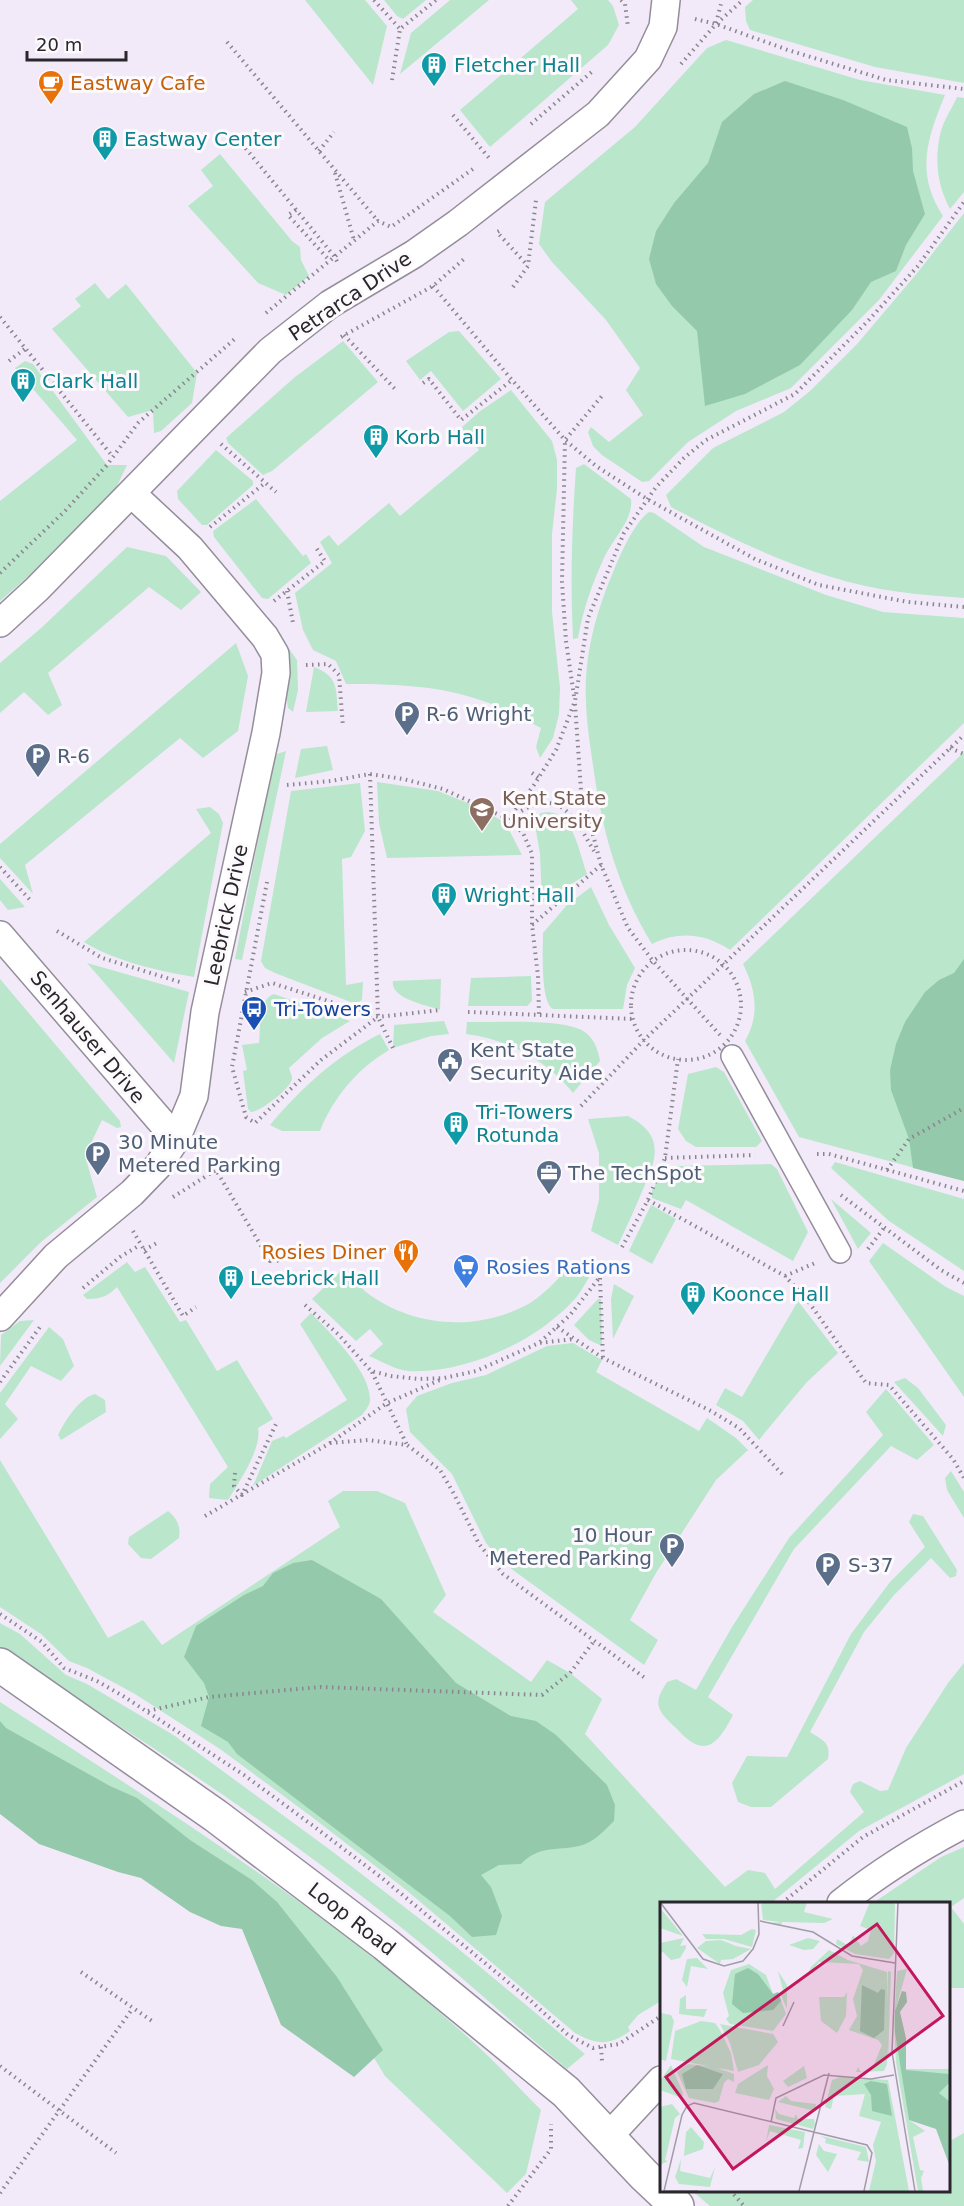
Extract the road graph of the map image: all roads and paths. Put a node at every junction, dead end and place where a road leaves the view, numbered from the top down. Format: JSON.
{"nodes":[{"id":1,"x":374,"y":0,"type":"edge"},
{"id":2,"x":435,"y":0,"type":"edge"},
{"id":3,"x":666,"y":0,"type":"edge"},
{"id":4,"x":722,"y":0,"type":"edge"},
{"id":5,"x":743,"y":0,"type":"edge"},
{"id":6,"x":694,"y":18,"type":"dead end"},
{"id":7,"x":716,"y":24,"type":"junction"},
{"id":8,"x":400,"y":29,"type":"junction"},
{"id":9,"x":226,"y":42,"type":"dead end"},
{"id":10,"x":392,"y":80,"type":"dead end"},
{"id":11,"x":964,"y":89,"type":"edge"},
{"id":12,"x":453,"y":115,"type":"dead end"},
{"id":13,"x":334,"y":132,"type":"dead end"},
{"id":14,"x":238,"y":140,"type":"dead end"},
{"id":15,"x":320,"y":151,"type":"junction"},
{"id":16,"x":489,"y":158,"type":"dead end"},
{"id":17,"x":334,"y":169,"type":"junction"},
{"id":18,"x":536,"y":199,"type":"dead end"},
{"id":19,"x":964,"y":202,"type":"edge"},
{"id":20,"x":296,"y":210,"type":"junction"},
{"id":21,"x":378,"y":221,"type":"dead end"},
{"id":22,"x":497,"y":232,"type":"dead end"},
{"id":23,"x":354,"y":240,"type":"dead end"},
{"id":24,"x":464,"y":259,"type":"dead end"},
{"id":25,"x":329,"y":260,"type":"dead end"},
{"id":26,"x":528,"y":266,"type":"junction"},
{"id":27,"x":433,"y":286,"type":"junction"},
{"id":28,"x":513,"y":287,"type":"dead end"},
{"id":29,"x":352,"y":292,"type":"junction"},
{"id":30,"x":0,"y":317,"type":"edge"},
{"id":31,"x":26,"y":348,"type":"junction"},
{"id":32,"x":9,"y":361,"type":"dead end"},
{"id":33,"x":512,"y":380,"type":"junction"},
{"id":34,"x":423,"y":383,"type":"dead end"},
{"id":35,"x":395,"y":388,"type":"dead end"},
{"id":36,"x":602,"y":396,"type":"dead end"},
{"id":37,"x":216,"y":440,"type":"dead end"},
{"id":38,"x":565,"y":440,"type":"junction"},
{"id":39,"x":113,"y":457,"type":"dead end"},
{"id":40,"x":265,"y":483,"type":"junction"},
{"id":41,"x":276,"y":492,"type":"dead end"},
{"id":42,"x":131,"y":493,"type":"junction"},
{"id":43,"x":647,"y":499,"type":"junction"},
{"id":44,"x":202,"y":533,"type":"dead end"},
{"id":45,"x":315,"y":546,"type":"dead end"},
{"id":46,"x":272,"y":603,"type":"dead end"},
{"id":47,"x":964,"y":607,"type":"edge"},
{"id":48,"x":0,"y":623,"type":"edge"},
{"id":49,"x":306,"y":665,"type":"dead end"},
{"id":50,"x":574,"y":701,"type":"junction"},
{"id":51,"x":343,"y":728,"type":"dead end"},
{"id":52,"x":964,"y":735,"type":"edge"},
{"id":53,"x":950,"y":748,"type":"junction"},
{"id":54,"x":964,"y":754,"type":"edge"},
{"id":55,"x":532,"y":773,"type":"dead end"},
{"id":56,"x":370,"y":774,"type":"junction"},
{"id":57,"x":289,"y":776,"type":"dead end"},
{"id":58,"x":538,"y":778,"type":"junction"},
{"id":59,"x":287,"y":785,"type":"junction"},
{"id":60,"x":285,"y":796,"type":"dead end"},
{"id":61,"x":508,"y":819,"type":"junction"},
{"id":62,"x":597,"y":856,"type":"junction"},
{"id":63,"x":601,"y":865,"type":"junction"},
{"id":64,"x":0,"y":867,"type":"edge"},
{"id":65,"x":269,"y":875,"type":"dead end"},
{"id":66,"x":32,"y":902,"type":"dead end"},
{"id":67,"x":532,"y":925,"type":"junction"},
{"id":68,"x":57,"y":931,"type":"dead end"},
{"id":69,"x":0,"y":935,"type":"edge"},
{"id":70,"x":653,"y":961,"type":"junction"},
{"id":71,"x":724,"y":964,"type":"junction"},
{"id":72,"x":189,"y":984,"type":"dead end"},
{"id":73,"x":236,"y":991,"type":"dead end"},
{"id":74,"x":245,"y":992,"type":"junction"},
{"id":75,"x":688,"y":999,"type":"junction"},
{"id":76,"x":441,"y":1010,"type":"dead end"},
{"id":77,"x":468,"y":1012,"type":"dead end"},
{"id":78,"x":539,"y":1015,"type":"junction"},
{"id":79,"x":378,"y":1017,"type":"junction"},
{"id":80,"x":633,"y":1019,"type":"junction"},
{"id":81,"x":644,"y":1040,"type":"junction"},
{"id":82,"x":393,"y":1048,"type":"dead end"},
{"id":83,"x":729,"y":1049,"type":"junction"},
{"id":84,"x":678,"y":1059,"type":"junction"},
{"id":85,"x":581,"y":1106,"type":"dead end"},
{"id":86,"x":964,"y":1108,"type":"edge"},
{"id":87,"x":176,"y":1139,"type":"junction"},
{"id":88,"x":787,"y":1155,"type":"junction"},
{"id":89,"x":665,"y":1158,"type":"junction"},
{"id":90,"x":216,"y":1170,"type":"dead end"},
{"id":91,"x":887,"y":1171,"type":"junction"},
{"id":92,"x":835,"y":1190,"type":"dead end"},
{"id":93,"x":964,"y":1191,"type":"edge"},
{"id":94,"x":648,"y":1200,"type":"junction"},
{"id":95,"x":130,"y":1224,"type":"dead end"},
{"id":96,"x":157,"y":1243,"type":"dead end"},
{"id":97,"x":140,"y":1245,"type":"junction"},
{"id":98,"x":622,"y":1247,"type":"dead end"},
{"id":99,"x":144,"y":1250,"type":"junction"},
{"id":100,"x":840,"y":1252,"type":"dead end"},
{"id":101,"x":281,"y":1265,"type":"dead end"},
{"id":102,"x":964,"y":1283,"type":"edge"},
{"id":103,"x":83,"y":1288,"type":"dead end"},
{"id":104,"x":305,"y":1305,"type":"dead end"},
{"id":105,"x":196,"y":1307,"type":"dead end"},
{"id":106,"x":0,"y":1317,"type":"edge"},
{"id":107,"x":40,"y":1327,"type":"dead end"},
{"id":108,"x":557,"y":1327,"type":"junction"},
{"id":109,"x":574,"y":1339,"type":"junction"},
{"id":110,"x":539,"y":1343,"type":"junction"},
{"id":111,"x":603,"y":1358,"type":"junction"},
{"id":112,"x":371,"y":1371,"type":"junction"},
{"id":113,"x":444,"y":1378,"type":"junction"},
{"id":114,"x":0,"y":1382,"type":"edge"},
{"id":115,"x":387,"y":1403,"type":"junction"},
{"id":116,"x":276,"y":1424,"type":"dead end"},
{"id":117,"x":330,"y":1443,"type":"junction"},
{"id":118,"x":407,"y":1445,"type":"junction"},
{"id":119,"x":235,"y":1473,"type":"dead end"},
{"id":120,"x":783,"y":1475,"type":"dead end"},
{"id":121,"x":964,"y":1478,"type":"edge"},
{"id":122,"x":242,"y":1495,"type":"junction"},
{"id":123,"x":205,"y":1516,"type":"dead end"},
{"id":124,"x":0,"y":1614,"type":"edge"},
{"id":125,"x":594,"y":1641,"type":"junction"},
{"id":126,"x":0,"y":1665,"type":"edge"},
{"id":127,"x":645,"y":1678,"type":"dead end"},
{"id":128,"x":147,"y":1711,"type":"junction"},
{"id":129,"x":964,"y":1781,"type":"edge"},
{"id":130,"x":964,"y":1824,"type":"edge"},
{"id":131,"x":783,"y":1902,"type":"edge"},
{"id":132,"x":842,"y":1902,"type":"edge"},
{"id":133,"x":81,"y":1972,"type":"dead end"},
{"id":134,"x":133,"y":2008,"type":"junction"},
{"id":135,"x":660,"y":2017,"type":"edge"},
{"id":136,"x":152,"y":2021,"type":"dead end"},
{"id":137,"x":601,"y":2047,"type":"junction"},
{"id":138,"x":602,"y":2061,"type":"dead end"},
{"id":139,"x":0,"y":2066,"type":"edge"},
{"id":140,"x":660,"y":2081,"type":"edge"},
{"id":141,"x":60,"y":2111,"type":"junction"},
{"id":142,"x":551,"y":2119,"type":"dead end"},
{"id":143,"x":608,"y":2138,"type":"junction"},
{"id":144,"x":116,"y":2153,"type":"dead end"},
{"id":145,"x":660,"y":2190,"type":"edge"},
{"id":146,"x":661,"y":2191,"type":"edge"},
{"id":147,"x":731,"y":2191,"type":"edge"},
{"id":148,"x":0,"y":2193,"type":"edge"},
{"id":149,"x":508,"y":2206,"type":"edge"},
{"id":150,"x":676,"y":2206,"type":"edge"},
{"id":151,"x":744,"y":2206,"type":"edge"}],
"edges":[{"from":1,"to":8,"type":"path"},
{"from":2,"to":8,"type":"path"},
{"from":3,"to":29,"type":"street","name":"Petrarca Drive"},
{"from":4,"to":7,"type":"path"},
{"from":5,"to":7,"type":"path"},
{"from":6,"to":7,"type":"path"},
{"from":7,"to":11,"type":"path"},
{"from":8,"to":10,"type":"path"},
{"from":9,"to":15,"type":"path"},
{"from":12,"to":16,"type":"path"},
{"from":13,"to":15,"type":"path"},
{"from":14,"to":20,"type":"path"},
{"from":15,"to":17,"type":"path"},
{"from":17,"to":21,"type":"path"},
{"from":17,"to":23,"type":"path"},
{"from":18,"to":26,"type":"path"},
{"from":19,"to":43,"type":"path"},
{"from":20,"to":25,"type":"path"},
{"from":20,"to":29,"type":"path"},
{"from":22,"to":26,"type":"path"},
{"from":24,"to":27,"type":"path"},
{"from":26,"to":28,"type":"path"},
{"from":27,"to":33,"type":"path"},
{"from":27,"to":35,"type":"path"},
{"from":29,"to":42,"type":"street","name":"Petrarca Drive"},
{"from":30,"to":31,"type":"path"},
{"from":31,"to":32,"type":"path"},
{"from":31,"to":39,"type":"path"},
{"from":33,"to":34,"type":"path"},
{"from":33,"to":38,"type":"path"},
{"from":36,"to":38,"type":"path"},
{"from":37,"to":40,"type":"path"},
{"from":38,"to":43,"type":"path"},
{"from":38,"to":50,"type":"path"},
{"from":40,"to":41,"type":"path"},
{"from":40,"to":44,"type":"path"},
{"from":42,"to":48,"type":"street","name":"Petrarca Drive"},
{"from":42,"to":87,"type":"street","name":"Leebrick Drive"},
{"from":43,"to":47,"type":"path"},
{"from":43,"to":50,"type":"path"},
{"from":45,"to":46,"type":"path"},
{"from":49,"to":51,"type":"path"},
{"from":50,"to":58,"type":"path"},
{"from":50,"to":62,"type":"path"},
{"from":52,"to":53,"type":"path"},
{"from":53,"to":54,"type":"path"},
{"from":53,"to":71,"type":"path"},
{"from":55,"to":58,"type":"path"},
{"from":56,"to":59,"type":"path"},
{"from":56,"to":61,"type":"path"},
{"from":56,"to":79,"type":"path"},
{"from":57,"to":59,"type":"path"},
{"from":58,"to":61,"type":"path"},
{"from":59,"to":60,"type":"path"},
{"from":61,"to":62,"type":"path"},
{"from":61,"to":67,"type":"path"},
{"from":62,"to":63,"type":"path"},
{"from":63,"to":67,"type":"path"},
{"from":63,"to":70,"type":"path"},
{"from":64,"to":66,"type":"path"},
{"from":65,"to":74,"type":"path"},
{"from":67,"to":78,"type":"path"},
{"from":68,"to":72,"type":"path"},
{"from":69,"to":87,"type":"street","name":"Senhauser Drive"},
{"from":70,"to":71,"type":"path"},
{"from":70,"to":75,"type":"path"},
{"from":70,"to":80,"type":"path"},
{"from":71,"to":75,"type":"path"},
{"from":71,"to":83,"type":"path"},
{"from":73,"to":74,"type":"path"},
{"from":74,"to":79,"type":"path"},
{"from":74,"to":79,"type":"path"},
{"from":75,"to":81,"type":"path"},
{"from":75,"to":83,"type":"path"},
{"from":76,"to":79,"type":"path"},
{"from":77,"to":78,"type":"path"},
{"from":78,"to":80,"type":"path"},
{"from":79,"to":82,"type":"path"},
{"from":80,"to":81,"type":"path"},
{"from":81,"to":84,"type":"path"},
{"from":81,"to":85,"type":"path"},
{"from":83,"to":84,"type":"path"},
{"from":83,"to":88,"type":"street"},
{"from":84,"to":89,"type":"path"},
{"from":86,"to":91,"type":"path"},
{"from":87,"to":106,"type":"street","name":"Leebrick Drive"},
{"from":88,"to":89,"type":"path"},
{"from":88,"to":91,"type":"path"},
{"from":88,"to":100,"type":"street"},
{"from":89,"to":94,"type":"path"},
{"from":90,"to":101,"type":"path"},
{"from":91,"to":93,"type":"path"},
{"from":92,"to":102,"type":"path"},
{"from":94,"to":98,"type":"path"},
{"from":94,"to":121,"type":"path"},
{"from":95,"to":97,"type":"path"},
{"from":96,"to":99,"type":"path"},
{"from":97,"to":99,"type":"path"},
{"from":97,"to":103,"type":"path"},
{"from":99,"to":105,"type":"path"},
{"from":104,"to":112,"type":"path"},
{"from":107,"to":114,"type":"path"},
{"from":108,"to":109,"type":"path"},
{"from":108,"to":110,"type":"path"},
{"from":108,"to":111,"type":"path"},
{"from":109,"to":110,"type":"path"},
{"from":109,"to":111,"type":"path"},
{"from":110,"to":113,"type":"path"},
{"from":111,"to":120,"type":"path"},
{"from":112,"to":113,"type":"path"},
{"from":112,"to":115,"type":"path"},
{"from":113,"to":115,"type":"path"},
{"from":115,"to":117,"type":"path"},
{"from":115,"to":118,"type":"path"},
{"from":116,"to":122,"type":"path"},
{"from":117,"to":118,"type":"path"},
{"from":117,"to":122,"type":"path"},
{"from":118,"to":125,"type":"path"},
{"from":119,"to":122,"type":"path"},
{"from":122,"to":123,"type":"path"},
{"from":124,"to":128,"type":"path"},
{"from":125,"to":127,"type":"path"},
{"from":125,"to":128,"type":"path"},
{"from":126,"to":143,"type":"street","name":"Loop Road"},
{"from":128,"to":137,"type":"path"},
{"from":129,"to":131,"type":"path"},
{"from":130,"to":132,"type":"street"},
{"from":133,"to":134,"type":"path"},
{"from":134,"to":136,"type":"path"},
{"from":134,"to":141,"type":"path"},
{"from":135,"to":137,"type":"path"},
{"from":137,"to":138,"type":"path"},
{"from":139,"to":141,"type":"path"},
{"from":140,"to":143,"type":"street"},
{"from":141,"to":144,"type":"path"},
{"from":141,"to":148,"type":"path"},
{"from":142,"to":149,"type":"path"},
{"from":143,"to":145,"type":"street","name":"Loop Road"},
{"from":146,"to":150,"type":"street","name":"Loop Road"},
{"from":147,"to":151,"type":"path"}]}
